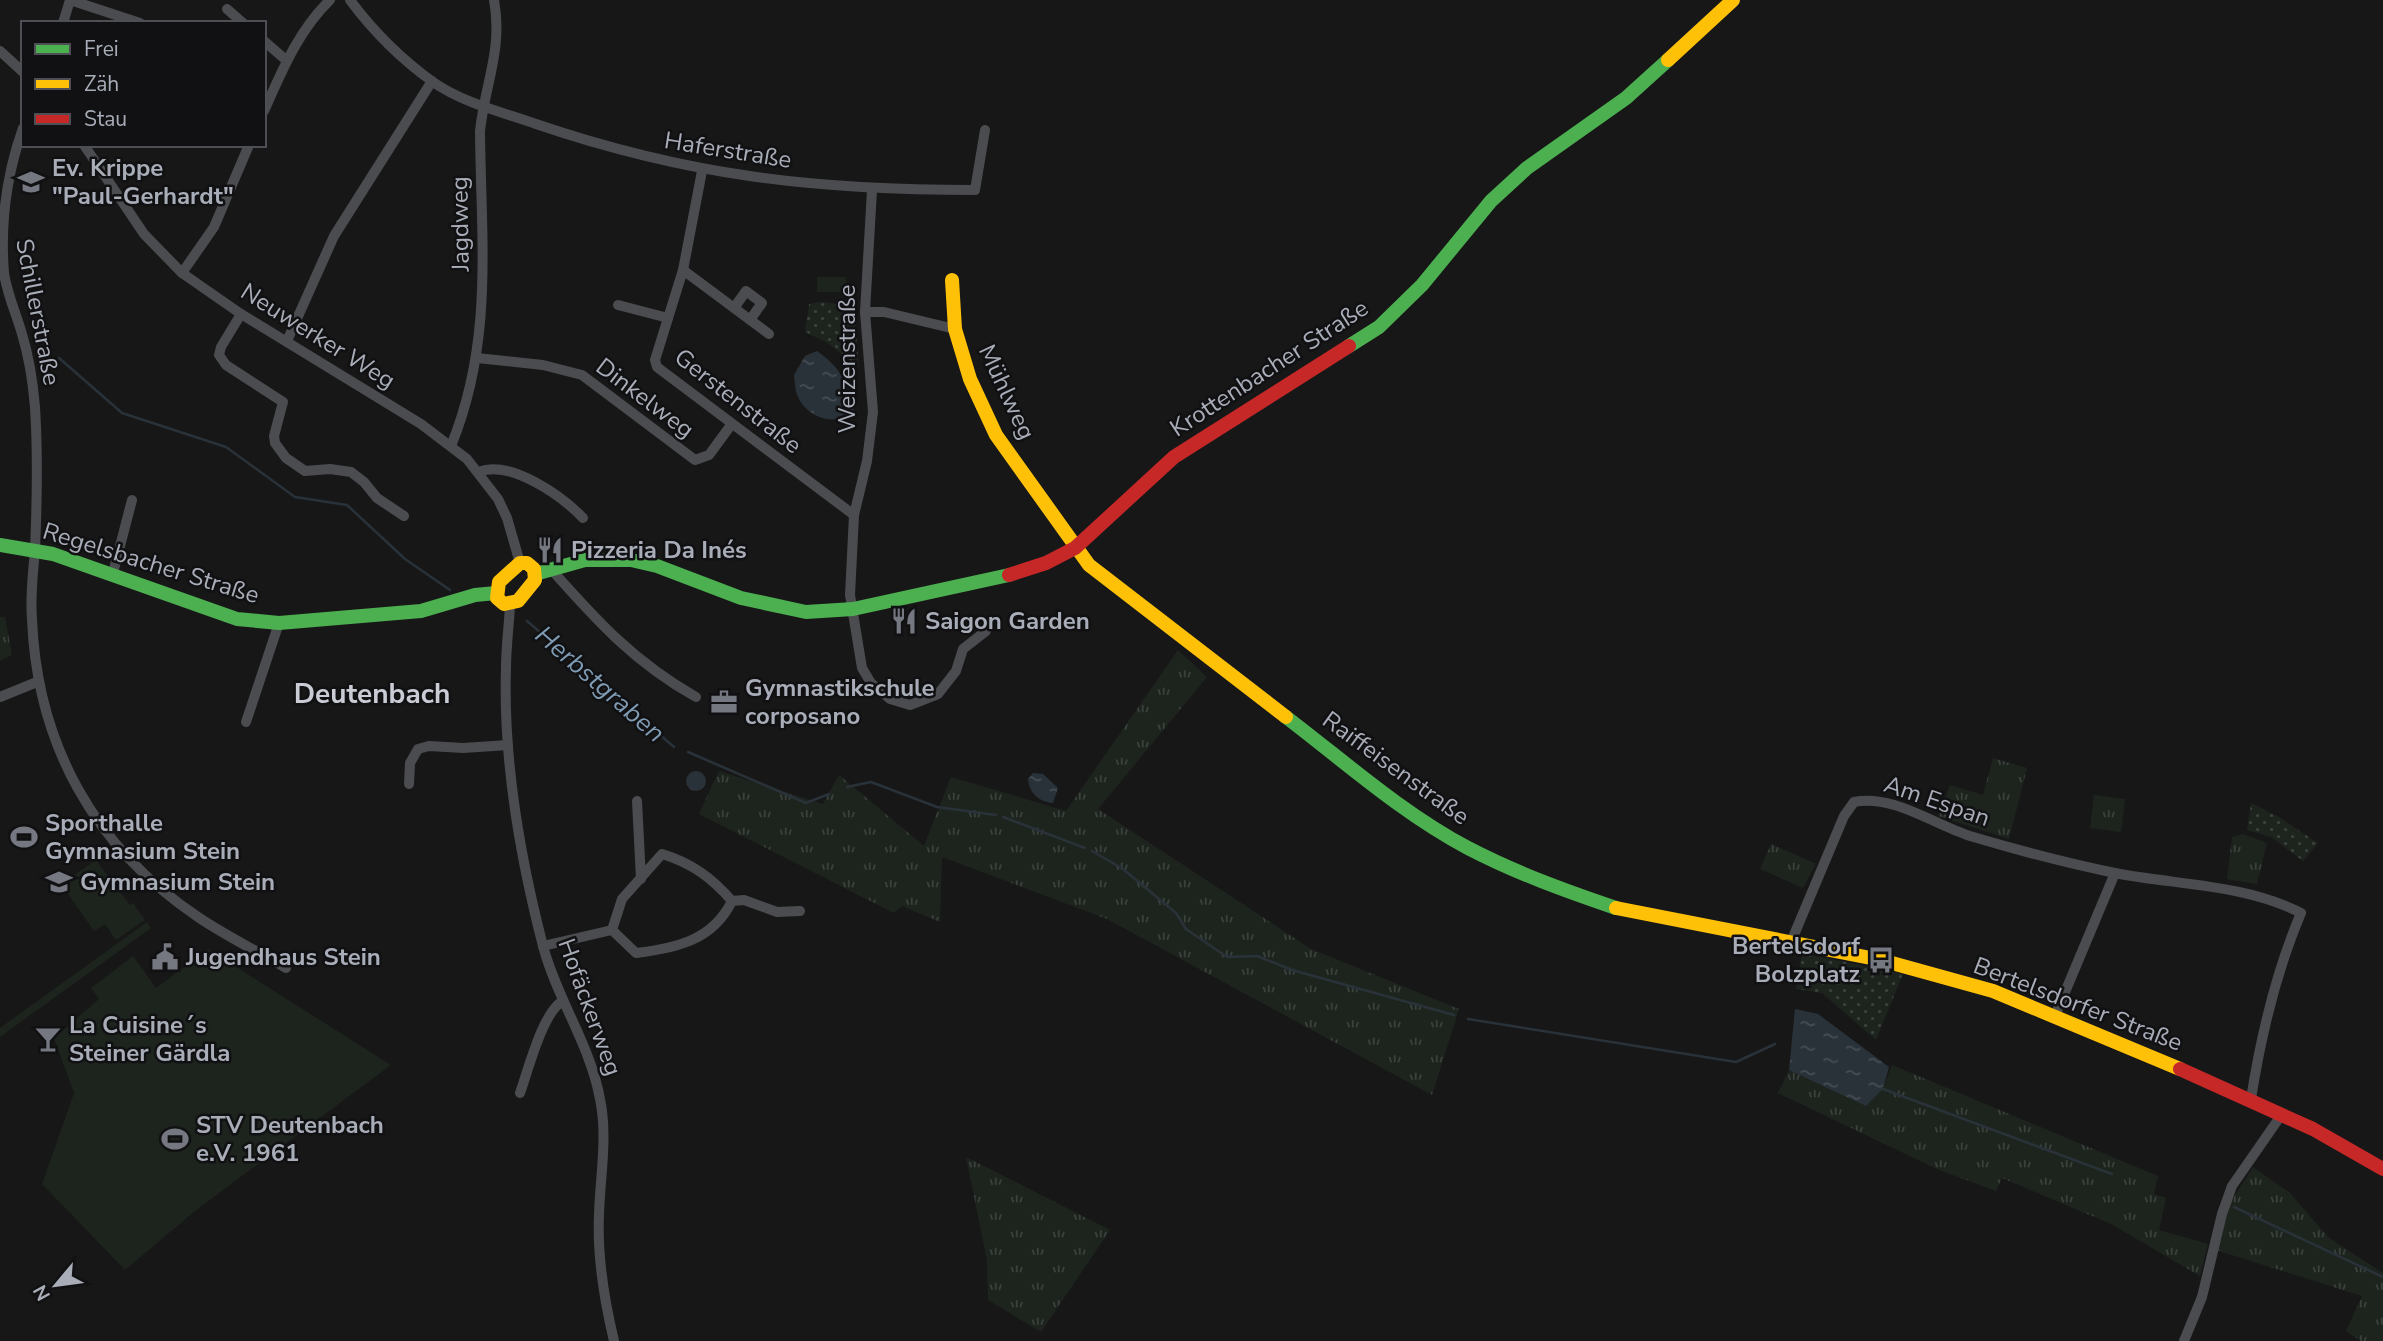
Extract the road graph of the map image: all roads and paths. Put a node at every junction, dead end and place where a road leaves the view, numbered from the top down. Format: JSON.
{"nodes":[{"id":1,"x":70,"y":0,"type":"edge"},
{"id":2,"x":330,"y":0,"type":"edge"},
{"id":3,"x":350,"y":0,"type":"edge"},
{"id":4,"x":494,"y":0,"type":"edge"},
{"id":5,"x":1733,"y":0,"type":"edge"},
{"id":6,"x":227,"y":9,"type":"dead end"},
{"id":7,"x":64,"y":21,"type":"edge"},
{"id":8,"x":134,"y":21,"type":"edge"},
{"id":9,"x":241,"y":21,"type":"edge"},
{"id":10,"x":266,"y":43,"type":"edge"},
{"id":11,"x":0,"y":51,"type":"edge"},
{"id":12,"x":286,"y":60,"type":"junction"},
{"id":13,"x":21,"y":70,"type":"edge"},
{"id":14,"x":432,"y":81,"type":"junction"},
{"id":15,"x":266,"y":106,"type":"edge"},
{"id":16,"x":482,"y":106,"type":"junction"},
{"id":17,"x":985,"y":130,"type":"dead end"},
{"id":18,"x":21,"y":134,"type":"edge"},
{"id":19,"x":85,"y":147,"type":"edge"},
{"id":20,"x":249,"y":147,"type":"edge"},
{"id":21,"x":702,"y":170,"type":"junction"},
{"id":22,"x":872,"y":190,"type":"junction"},
{"id":23,"x":683,"y":270,"type":"junction"},
{"id":24,"x":182,"y":274,"type":"junction"},
{"id":25,"x":952,"y":280,"type":"dead end"},
{"id":26,"x":618,"y":305,"type":"dead end"},
{"id":27,"x":734,"y":308,"type":"junction"},
{"id":28,"x":865,"y":312,"type":"junction"},
{"id":29,"x":241,"y":314,"type":"junction"},
{"id":30,"x":668,"y":318,"type":"junction"},
{"id":31,"x":750,"y":320,"type":"junction"},
{"id":32,"x":955,"y":329,"type":"junction"},
{"id":33,"x":769,"y":334,"type":"dead end"},
{"id":34,"x":287,"y":341,"type":"junction"},
{"id":35,"x":477,"y":358,"type":"junction"},
{"id":36,"x":731,"y":425,"type":"junction"},
{"id":37,"x":451,"y":446,"type":"junction"},
{"id":38,"x":479,"y":472,"type":"junction"},
{"id":39,"x":132,"y":500,"type":"dead end"},
{"id":40,"x":404,"y":516,"type":"dead end"},
{"id":41,"x":855,"y":516,"type":"junction"},
{"id":42,"x":583,"y":518,"type":"dead end"},
{"id":43,"x":0,"y":545,"type":"edge"},
{"id":44,"x":1075,"y":548,"type":"junction"},
{"id":45,"x":35,"y":549,"type":"junction"},
{"id":46,"x":520,"y":563,"type":"junction"},
{"id":47,"x":550,"y":568,"type":"junction"},
{"id":48,"x":113,"y":573,"type":"junction"},
{"id":49,"x":536,"y":574,"type":"junction"},
{"id":50,"x":496,"y":593,"type":"junction"},
{"id":51,"x":510,"y":604,"type":"junction"},
{"id":52,"x":853,"y":609,"type":"junction"},
{"id":53,"x":279,"y":623,"type":"junction"},
{"id":54,"x":986,"y":631,"type":"dead end"},
{"id":55,"x":37,"y":682,"type":"junction"},
{"id":56,"x":0,"y":697,"type":"edge"},
{"id":57,"x":696,"y":697,"type":"dead end"},
{"id":58,"x":247,"y":722,"type":"dead end"},
{"id":59,"x":508,"y":745,"type":"junction"},
{"id":60,"x":409,"y":784,"type":"dead end"},
{"id":61,"x":637,"y":800,"type":"dead end"},
{"id":62,"x":2115,"y":873,"type":"junction"},
{"id":63,"x":641,"y":879,"type":"junction"},
{"id":64,"x":732,"y":901,"type":"junction"},
{"id":65,"x":800,"y":911,"type":"dead end"},
{"id":66,"x":611,"y":930,"type":"junction"},
{"id":67,"x":1738,"y":934,"type":"joint"},
{"id":68,"x":1791,"y":942,"type":"junction"},
{"id":69,"x":543,"y":946,"type":"junction"},
{"id":70,"x":286,"y":968,"type":"dead end"},
{"id":71,"x":563,"y":1002,"type":"junction"},
{"id":72,"x":2055,"y":1016,"type":"junction"},
{"id":73,"x":520,"y":1093,"type":"dead end"},
{"id":74,"x":2251,"y":1099,"type":"junction"},
{"id":75,"x":2282,"y":1114,"type":"junction"},
{"id":76,"x":2383,"y":1169,"type":"edge"},
{"id":77,"x":614,"y":1341,"type":"edge"},
{"id":78,"x":2184,"y":1341,"type":"edge"}],
"edges":[{"from":1,"to":7,"type":"street"},
{"from":1,"to":8,"type":"street"},
{"from":2,"to":12,"type":"street"},
{"from":3,"to":14,"type":"street","name":"Haferstraße"},
{"from":4,"to":16,"type":"street","name":"Jagdweg"},
{"from":5,"to":44,"type":"street","name":"Krottenbacher Straße"},
{"from":6,"to":9,"type":"street"},
{"from":10,"to":12,"type":"street"},
{"from":11,"to":13,"type":"street"},
{"from":12,"to":15,"type":"street"},
{"from":14,"to":16,"type":"street","name":"Haferstraße"},
{"from":14,"to":34,"type":"street"},
{"from":16,"to":21,"type":"street","name":"Haferstraße"},
{"from":16,"to":35,"type":"street","name":"Jagdweg"},
{"from":17,"to":22,"type":"street","name":"Haferstraße"},
{"from":18,"to":45,"type":"street","name":"Schillerstraße"},
{"from":19,"to":24,"type":"street","name":"Neuwerker Weg"},
{"from":20,"to":24,"type":"street"},
{"from":21,"to":22,"type":"street","name":"Haferstraße"},
{"from":21,"to":23,"type":"street","name":"Gerstenstraße"},
{"from":22,"to":28,"type":"street","name":"Weizenstraße"},
{"from":23,"to":27,"type":"street"},
{"from":23,"to":30,"type":"street","name":"Gerstenstraße"},
{"from":24,"to":29,"type":"street","name":"Neuwerker Weg"},
{"from":25,"to":32,"type":"street","name":"Mühlweg"},
{"from":26,"to":30,"type":"street"},
{"from":27,"to":31,"type":"street"},
{"from":27,"to":31,"type":"street"},
{"from":28,"to":32,"type":"street"},
{"from":28,"to":41,"type":"street","name":"Weizenstraße"},
{"from":29,"to":34,"type":"street","name":"Neuwerker Weg"},
{"from":29,"to":40,"type":"street"},
{"from":30,"to":36,"type":"street","name":"Gerstenstraße"},
{"from":31,"to":33,"type":"street"},
{"from":32,"to":44,"type":"street","name":"Mühlweg"},
{"from":34,"to":37,"type":"street","name":"Neuwerker Weg"},
{"from":35,"to":36,"type":"street","name":"Dinkelweg"},
{"from":35,"to":37,"type":"street","name":"Jagdweg"},
{"from":36,"to":41,"type":"street","name":"Gerstenstraße"},
{"from":37,"to":38,"type":"street","name":"Neuwerker Weg"},
{"from":38,"to":42,"type":"street"},
{"from":38,"to":46,"type":"street","name":"Neuwerker Weg"},
{"from":39,"to":48,"type":"street"},
{"from":41,"to":52,"type":"street","name":"Weizenstraße"},
{"from":43,"to":45,"type":"street","name":"Regelsbacher Straße"},
{"from":44,"to":52,"type":"street"},
{"from":44,"to":67,"type":"street","name":"Raiffeisenstraße"},
{"from":45,"to":48,"type":"street","name":"Regelsbacher Straße"},
{"from":45,"to":55,"type":"street","name":"Schillerstraße"},
{"from":46,"to":49,"type":"street"},
{"from":46,"to":50,"type":"street"},
{"from":47,"to":49,"type":"street"},
{"from":47,"to":52,"type":"street"},
{"from":47,"to":57,"type":"street"},
{"from":48,"to":53,"type":"street","name":"Regelsbacher Straße"},
{"from":49,"to":51,"type":"street"},
{"from":50,"to":51,"type":"street"},
{"from":50,"to":53,"type":"street","name":"Regelsbacher Straße"},
{"from":51,"to":59,"type":"street","name":"Hofäckerweg"},
{"from":52,"to":54,"type":"street","name":"Weizenstraße"},
{"from":53,"to":58,"type":"street"},
{"from":55,"to":56,"type":"street"},
{"from":55,"to":70,"type":"street","name":"Schillerstraße"},
{"from":59,"to":60,"type":"street"},
{"from":59,"to":69,"type":"street","name":"Hofäckerweg"},
{"from":61,"to":63,"type":"street"},
{"from":62,"to":68,"type":"street","name":"Am Espan"},
{"from":62,"to":72,"type":"street"},
{"from":62,"to":74,"type":"street","name":"Am Espan"},
{"from":63,"to":64,"type":"street"},
{"from":63,"to":66,"type":"street"},
{"from":64,"to":65,"type":"street"},
{"from":64,"to":66,"type":"street"},
{"from":66,"to":69,"type":"street"},
{"from":67,"to":68,"type":"street","name":"Bertelsdorfer Straße"},
{"from":68,"to":72,"type":"street","name":"Bertelsdorfer Straße"},
{"from":69,"to":71,"type":"street","name":"Hofäckerweg"},
{"from":71,"to":73,"type":"street"},
{"from":71,"to":77,"type":"street","name":"Hofäckerweg"},
{"from":72,"to":74,"type":"street","name":"Bertelsdorfer Straße"},
{"from":74,"to":75,"type":"street","name":"Bertelsdorfer Straße"},
{"from":75,"to":76,"type":"street","name":"Bertelsdorfer Straße"},
{"from":75,"to":78,"type":"street"}]}
